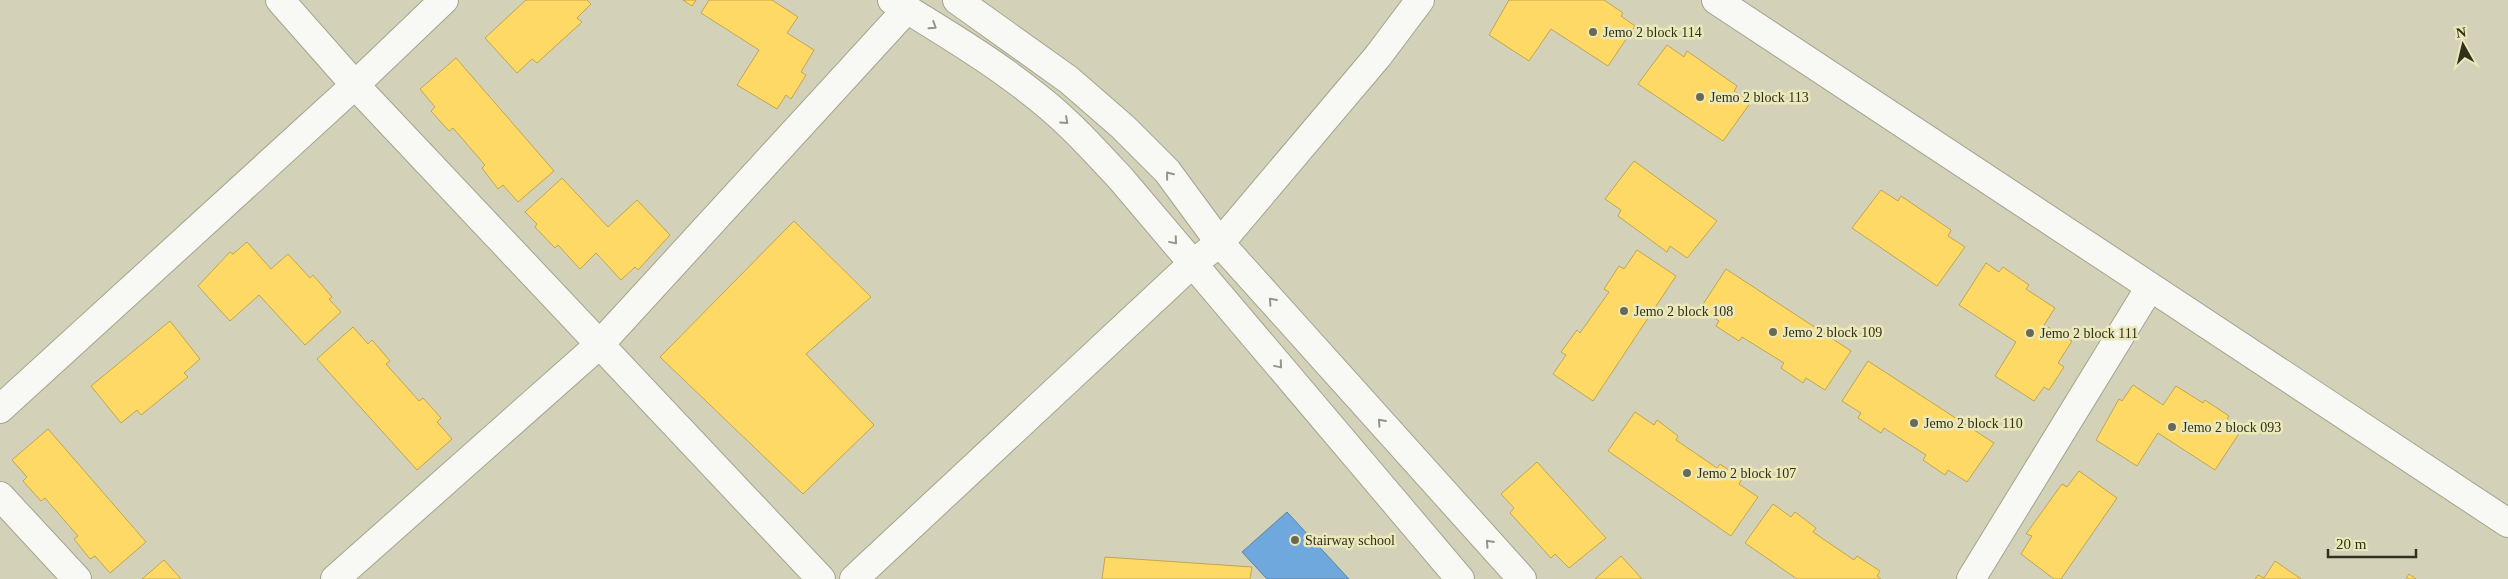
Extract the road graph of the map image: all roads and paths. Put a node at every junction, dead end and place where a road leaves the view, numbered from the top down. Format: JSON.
{"nodes":[{"id":1,"x":280,"y":0,"type":"edge"},
{"id":2,"x":444,"y":0,"type":"edge"},
{"id":3,"x":957,"y":0,"type":"edge"},
{"id":4,"x":1420,"y":0,"type":"edge"},
{"id":5,"x":1716,"y":0,"type":"edge"},
{"id":6,"x":899,"y":4,"type":"edge"},
{"id":7,"x":355,"y":85,"type":"junction"},
{"id":8,"x":1220,"y":243,"type":"junction"},
{"id":9,"x":1193,"y":263,"type":"junction"},
{"id":10,"x":2150,"y":287,"type":"junction"},
{"id":11,"x":600,"y":344,"type":"junction"},
{"id":12,"x":0,"y":409,"type":"edge"},
{"id":13,"x":0,"y":496,"type":"edge"},
{"id":14,"x":2508,"y":523,"type":"edge"},
{"id":15,"x":77,"y":579,"type":"edge"},
{"id":16,"x":335,"y":579,"type":"edge"},
{"id":17,"x":821,"y":579,"type":"edge"},
{"id":18,"x":854,"y":579,"type":"edge"},
{"id":19,"x":1460,"y":579,"type":"edge"},
{"id":20,"x":1522,"y":579,"type":"edge"},
{"id":21,"x":1971,"y":579,"type":"edge"}],
"edges":[{"from":1,"to":7,"type":"street"},
{"from":2,"to":7,"type":"street"},
{"from":8,"to":3,"type":"street","one_way":true},
{"from":4,"to":8,"type":"street"},
{"from":5,"to":10,"type":"street"},
{"from":6,"to":9,"type":"street","one_way":true},
{"from":6,"to":11,"type":"street"},
{"from":7,"to":11,"type":"street"},
{"from":7,"to":12,"type":"street"},
{"from":8,"to":9,"type":"street"},
{"from":20,"to":8,"type":"street","one_way":true},
{"from":9,"to":18,"type":"street"},
{"from":9,"to":19,"type":"street","one_way":true},
{"from":10,"to":14,"type":"street"},
{"from":10,"to":21,"type":"street"},
{"from":11,"to":16,"type":"street"},
{"from":11,"to":17,"type":"street"},
{"from":13,"to":15,"type":"street"}]}
